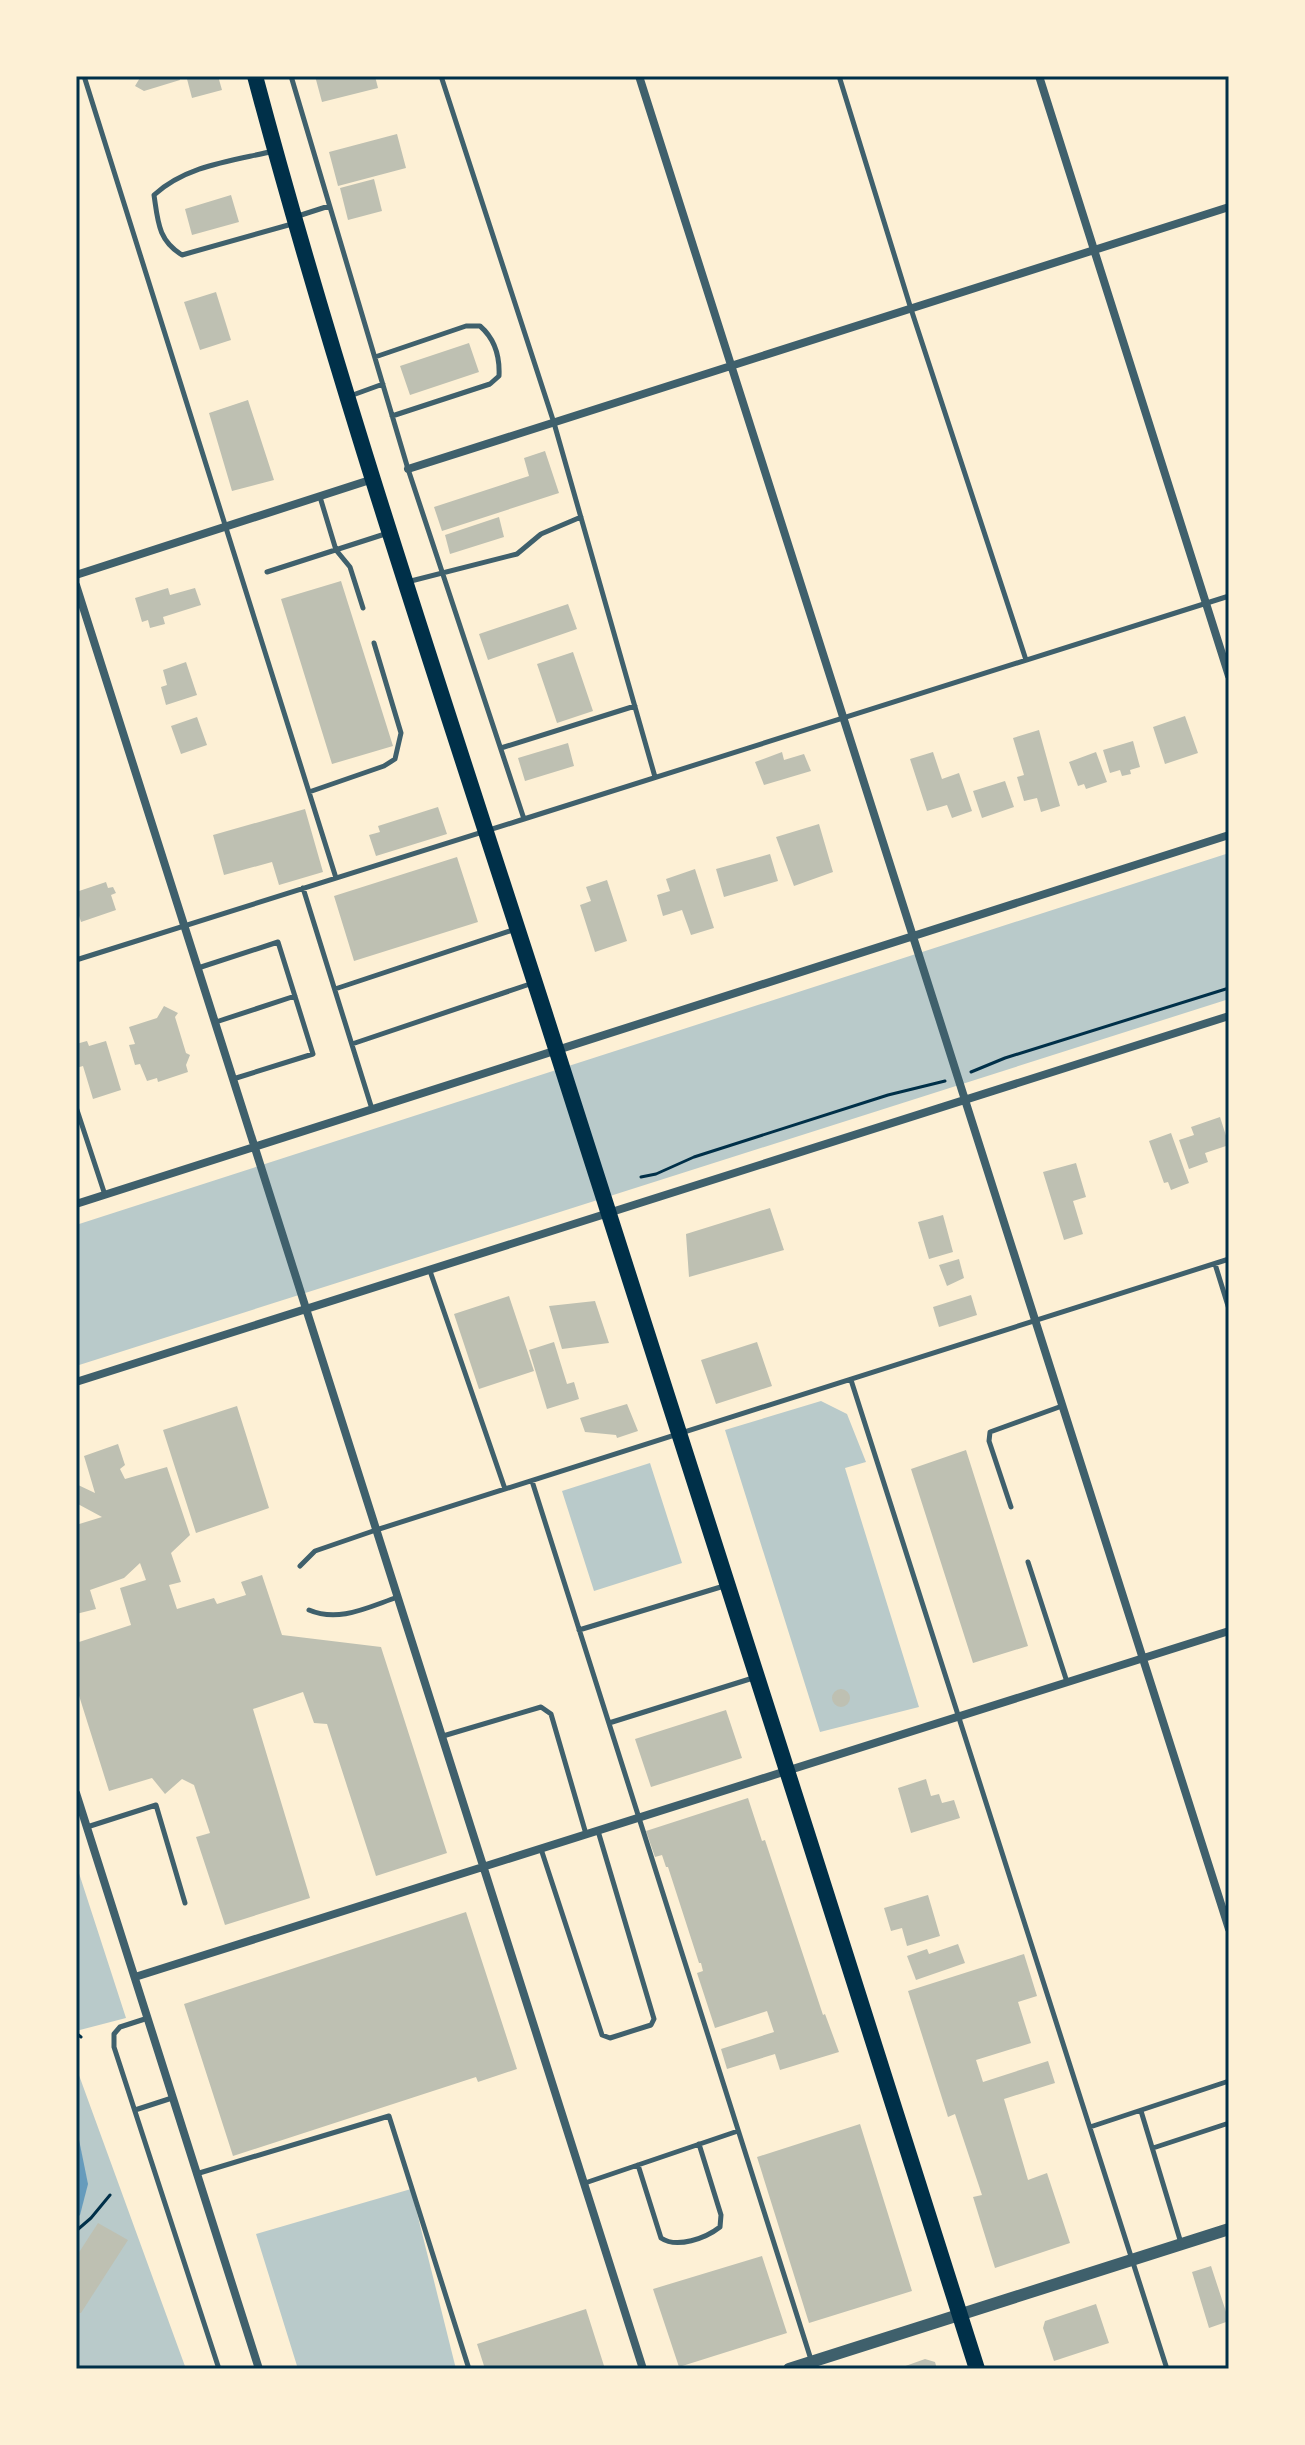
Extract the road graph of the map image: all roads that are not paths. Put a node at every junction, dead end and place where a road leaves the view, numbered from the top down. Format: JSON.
{"nodes":[{"id":1,"x":84,"y":76,"type":"edge"},
{"id":2,"x":255,"y":76,"type":"edge"},
{"id":3,"x":291,"y":76,"type":"edge"},
{"id":4,"x":441,"y":76,"type":"edge"},
{"id":5,"x":639,"y":76,"type":"edge"},
{"id":6,"x":839,"y":76,"type":"edge"},
{"id":7,"x":1039,"y":76,"type":"edge"},
{"id":8,"x":275,"y":150,"type":"junction"},
{"id":9,"x":329,"y":206,"type":"junction"},
{"id":10,"x":1229,"y":207,"type":"edge"},
{"id":11,"x":294,"y":221,"type":"junction"},
{"id":12,"x":1094,"y":250,"type":"junction"},
{"id":13,"x":911,"y":309,"type":"junction"},
{"id":14,"x":375,"y":357,"type":"junction"},
{"id":15,"x":731,"y":366,"type":"junction"},
{"id":16,"x":383,"y":384,"type":"junction"},
{"id":17,"x":348,"y":397,"type":"junction"},
{"id":18,"x":392,"y":416,"type":"junction"},
{"id":19,"x":554,"y":423,"type":"junction"},
{"id":20,"x":408,"y":469,"type":"junction"},
{"id":21,"x":373,"y":479,"type":"junction"},
{"id":22,"x":320,"y":497,"type":"junction"},
{"id":23,"x":581,"y":517,"type":"junction"},
{"id":24,"x":226,"y":527,"type":"junction"},
{"id":25,"x":390,"y":533,"type":"junction"},
{"id":26,"x":336,"y":550,"type":"junction"},
{"id":27,"x":442,"y":571,"type":"junction"},
{"id":28,"x":267,"y":572,"type":"dead end"},
{"id":29,"x":76,"y":575,"type":"edge"},
{"id":30,"x":406,"y":582,"type":"junction"},
{"id":31,"x":76,"y":585,"type":"edge"},
{"id":32,"x":1229,"y":596,"type":"edge"},
{"id":33,"x":1206,"y":603,"type":"junction"},
{"id":34,"x":363,"y":608,"type":"dead end"},
{"id":35,"x":374,"y":643,"type":"dead end"},
{"id":36,"x":1026,"y":660,"type":"junction"},
{"id":37,"x":1229,"y":676,"type":"edge"},
{"id":38,"x":635,"y":706,"type":"junction"},
{"id":39,"x":842,"y":718,"type":"junction"},
{"id":40,"x":501,"y":748,"type":"junction"},
{"id":41,"x":655,"y":777,"type":"junction"},
{"id":42,"x":309,"y":792,"type":"junction"},
{"id":43,"x":524,"y":819,"type":"junction"},
{"id":44,"x":486,"y":830,"type":"junction"},
{"id":45,"x":1229,"y":835,"type":"edge"},
{"id":46,"x":336,"y":878,"type":"junction"},
{"id":47,"x":303,"y":888,"type":"junction"},
{"id":48,"x":184,"y":925,"type":"junction"},
{"id":49,"x":517,"y":928,"type":"junction"},
{"id":50,"x":912,"y":937,"type":"junction"},
{"id":51,"x":76,"y":960,"type":"edge"},
{"id":52,"x":197,"y":968,"type":"junction"},
{"id":53,"x":535,"y":983,"type":"junction"},
{"id":54,"x":335,"y":989,"type":"junction"},
{"id":55,"x":295,"y":996,"type":"junction"},
{"id":56,"x":1229,"y":1016,"type":"edge"},
{"id":57,"x":215,"y":1022,"type":"junction"},
{"id":58,"x":352,"y":1044,"type":"junction"},
{"id":59,"x":557,"y":1050,"type":"junction"},
{"id":60,"x":233,"y":1079,"type":"junction"},
{"id":61,"x":964,"y":1100,"type":"junction"},
{"id":62,"x":76,"y":1107,"type":"edge"},
{"id":63,"x":372,"y":1109,"type":"junction"},
{"id":64,"x":254,"y":1147,"type":"junction"},
{"id":65,"x":105,"y":1195,"type":"junction"},
{"id":66,"x":76,"y":1204,"type":"edge"},
{"id":67,"x":609,"y":1213,"type":"junction"},
{"id":68,"x":1229,"y":1259,"type":"edge"},
{"id":69,"x":1215,"y":1264,"type":"junction"},
{"id":70,"x":430,"y":1270,"type":"junction"},
{"id":71,"x":306,"y":1309,"type":"junction"},
{"id":72,"x":1229,"y":1309,"type":"edge"},
{"id":73,"x":1035,"y":1321,"type":"junction"},
{"id":74,"x":851,"y":1380,"type":"junction"},
{"id":75,"x":76,"y":1382,"type":"edge"},
{"id":76,"x":1062,"y":1406,"type":"junction"},
{"id":77,"x":680,"y":1434,"type":"junction"},
{"id":78,"x":532,"y":1481,"type":"junction"},
{"id":79,"x":505,"y":1489,"type":"junction"},
{"id":80,"x":1011,"y":1507,"type":"dead end"},
{"id":81,"x":376,"y":1530,"type":"junction"},
{"id":82,"x":1028,"y":1562,"type":"dead end"},
{"id":83,"x":300,"y":1566,"type":"dead end"},
{"id":84,"x":729,"y":1585,"type":"junction"},
{"id":85,"x":398,"y":1597,"type":"junction"},
{"id":86,"x":309,"y":1610,"type":"dead end"},
{"id":87,"x":579,"y":1630,"type":"junction"},
{"id":88,"x":1229,"y":1631,"type":"edge"},
{"id":89,"x":1143,"y":1658,"type":"junction"},
{"id":90,"x":758,"y":1677,"type":"junction"},
{"id":91,"x":1067,"y":1682,"type":"junction"},
{"id":92,"x":959,"y":1716,"type":"junction"},
{"id":93,"x":609,"y":1723,"type":"junction"},
{"id":94,"x":442,"y":1736,"type":"junction"},
{"id":95,"x":788,"y":1770,"type":"junction"},
{"id":96,"x":76,"y":1793,"type":"edge"},
{"id":97,"x":639,"y":1818,"type":"junction"},
{"id":98,"x":87,"y":1827,"type":"junction"},
{"id":99,"x":598,"y":1831,"type":"junction"},
{"id":100,"x":586,"y":1834,"type":"junction"},
{"id":101,"x":541,"y":1849,"type":"junction"},
{"id":102,"x":483,"y":1867,"type":"junction"},
{"id":103,"x":185,"y":1903,"type":"dead end"},
{"id":104,"x":1229,"y":1929,"type":"edge"},
{"id":105,"x":135,"y":1977,"type":"junction"},
{"id":106,"x":148,"y":2018,"type":"junction"},
{"id":107,"x":1229,"y":2081,"type":"edge"},
{"id":108,"x":173,"y":2098,"type":"junction"},
{"id":109,"x":135,"y":2110,"type":"junction"},
{"id":110,"x":1141,"y":2111,"type":"junction"},
{"id":111,"x":1229,"y":2123,"type":"edge"},
{"id":112,"x":1090,"y":2127,"type":"junction"},
{"id":113,"x":738,"y":2131,"type":"junction"},
{"id":114,"x":699,"y":2144,"type":"junction"},
{"id":115,"x":1153,"y":2148,"type":"junction"},
{"id":116,"x":638,"y":2165,"type":"junction"},
{"id":117,"x":196,"y":2174,"type":"junction"},
{"id":118,"x":584,"y":2183,"type":"junction"},
{"id":119,"x":1229,"y":2229,"type":"edge"},
{"id":120,"x":1182,"y":2244,"type":"junction"},
{"id":121,"x":1133,"y":2260,"type":"junction"},
{"id":122,"x":960,"y":2315,"type":"junction"},
{"id":123,"x":813,"y":2365,"type":"edge"},
{"id":124,"x":219,"y":2369,"type":"edge"},
{"id":125,"x":259,"y":2369,"type":"edge"},
{"id":126,"x":469,"y":2369,"type":"edge"},
{"id":127,"x":643,"y":2369,"type":"edge"},
{"id":128,"x":789,"y":2369,"type":"edge"},
{"id":129,"x":977,"y":2369,"type":"edge"},
{"id":130,"x":1167,"y":2369,"type":"edge"}],
"edges":[{"from":1,"to":24,"type":"lane"},
{"from":2,"to":8,"type":"main road"},
{"from":3,"to":9,"type":"lane"},
{"from":4,"to":19,"type":"lane"},
{"from":5,"to":15,"type":"street"},
{"from":6,"to":13,"type":"lane"},
{"from":7,"to":12,"type":"street"},
{"from":8,"to":11,"type":"main road"},
{"from":8,"to":11,"type":"lane"},
{"from":9,"to":11,"type":"lane"},
{"from":9,"to":14,"type":"lane"},
{"from":10,"to":12,"type":"street"},
{"from":11,"to":17,"type":"main road"},
{"from":12,"to":13,"type":"street"},
{"from":12,"to":33,"type":"street"},
{"from":13,"to":15,"type":"street"},
{"from":13,"to":36,"type":"lane"},
{"from":14,"to":16,"type":"lane"},
{"from":14,"to":18,"type":"lane"},
{"from":15,"to":19,"type":"street"},
{"from":15,"to":39,"type":"street"},
{"from":16,"to":17,"type":"lane"},
{"from":16,"to":18,"type":"lane"},
{"from":17,"to":21,"type":"main road"},
{"from":18,"to":20,"type":"lane"},
{"from":19,"to":20,"type":"street"},
{"from":19,"to":23,"type":"lane"},
{"from":20,"to":27,"type":"lane"},
{"from":21,"to":22,"type":"street"},
{"from":21,"to":25,"type":"main road"},
{"from":22,"to":24,"type":"street"},
{"from":22,"to":26,"type":"lane"},
{"from":23,"to":27,"type":"lane"},
{"from":23,"to":38,"type":"lane"},
{"from":24,"to":29,"type":"street"},
{"from":24,"to":42,"type":"lane"},
{"from":25,"to":26,"type":"lane"},
{"from":25,"to":30,"type":"main road"},
{"from":26,"to":28,"type":"lane"},
{"from":26,"to":34,"type":"lane"},
{"from":27,"to":30,"type":"lane"},
{"from":27,"to":40,"type":"lane"},
{"from":30,"to":44,"type":"main road"},
{"from":31,"to":48,"type":"street"},
{"from":32,"to":33,"type":"lane"},
{"from":33,"to":36,"type":"lane"},
{"from":33,"to":37,"type":"street"},
{"from":35,"to":42,"type":"lane"},
{"from":36,"to":39,"type":"lane"},
{"from":38,"to":40,"type":"lane"},
{"from":38,"to":41,"type":"lane"},
{"from":39,"to":41,"type":"lane"},
{"from":39,"to":50,"type":"street"},
{"from":40,"to":43,"type":"lane"},
{"from":41,"to":43,"type":"lane"},
{"from":42,"to":46,"type":"lane"},
{"from":43,"to":44,"type":"lane"},
{"from":44,"to":46,"type":"lane"},
{"from":44,"to":49,"type":"main road"},
{"from":45,"to":50,"type":"street"},
{"from":46,"to":47,"type":"lane"},
{"from":47,"to":48,"type":"lane"},
{"from":47,"to":54,"type":"lane"},
{"from":48,"to":51,"type":"lane"},
{"from":48,"to":52,"type":"street"},
{"from":49,"to":53,"type":"main road"},
{"from":49,"to":54,"type":"lane"},
{"from":50,"to":59,"type":"street"},
{"from":50,"to":61,"type":"street"},
{"from":52,"to":55,"type":"lane"},
{"from":52,"to":57,"type":"street"},
{"from":53,"to":58,"type":"lane"},
{"from":53,"to":59,"type":"main road"},
{"from":54,"to":58,"type":"lane"},
{"from":55,"to":57,"type":"lane"},
{"from":55,"to":60,"type":"lane"},
{"from":56,"to":61,"type":"street"},
{"from":57,"to":60,"type":"street"},
{"from":58,"to":63,"type":"lane"},
{"from":59,"to":63,"type":"street"},
{"from":59,"to":67,"type":"main road"},
{"from":60,"to":64,"type":"street"},
{"from":61,"to":67,"type":"street"},
{"from":61,"to":73,"type":"street"},
{"from":62,"to":65,"type":"lane"},
{"from":63,"to":64,"type":"street"},
{"from":64,"to":65,"type":"street"},
{"from":64,"to":71,"type":"street"},
{"from":65,"to":66,"type":"street"},
{"from":67,"to":70,"type":"street"},
{"from":67,"to":77,"type":"main road"},
{"from":68,"to":69,"type":"lane"},
{"from":69,"to":72,"type":"lane"},
{"from":69,"to":73,"type":"lane"},
{"from":70,"to":71,"type":"street"},
{"from":70,"to":79,"type":"lane"},
{"from":71,"to":75,"type":"street"},
{"from":71,"to":81,"type":"street"},
{"from":73,"to":74,"type":"lane"},
{"from":73,"to":76,"type":"street"},
{"from":74,"to":77,"type":"lane"},
{"from":74,"to":92,"type":"lane"},
{"from":76,"to":80,"type":"lane"},
{"from":76,"to":89,"type":"street"},
{"from":77,"to":78,"type":"lane"},
{"from":77,"to":84,"type":"main road"},
{"from":78,"to":79,"type":"lane"},
{"from":78,"to":87,"type":"lane"},
{"from":79,"to":81,"type":"lane"},
{"from":81,"to":83,"type":"lane"},
{"from":81,"to":85,"type":"street"},
{"from":82,"to":91,"type":"lane"},
{"from":84,"to":87,"type":"lane"},
{"from":84,"to":90,"type":"main road"},
{"from":85,"to":86,"type":"lane"},
{"from":85,"to":94,"type":"street"},
{"from":87,"to":93,"type":"lane"},
{"from":88,"to":89,"type":"street"},
{"from":89,"to":91,"type":"street"},
{"from":89,"to":104,"type":"street"},
{"from":90,"to":93,"type":"lane"},
{"from":90,"to":95,"type":"main road"},
{"from":91,"to":92,"type":"street"},
{"from":92,"to":95,"type":"street"},
{"from":92,"to":112,"type":"lane"},
{"from":93,"to":97,"type":"lane"},
{"from":94,"to":100,"type":"lane"},
{"from":94,"to":102,"type":"street"},
{"from":95,"to":97,"type":"street"},
{"from":95,"to":122,"type":"main road"},
{"from":96,"to":98,"type":"street"},
{"from":97,"to":99,"type":"street"},
{"from":97,"to":113,"type":"lane"},
{"from":98,"to":103,"type":"lane"},
{"from":98,"to":105,"type":"street"},
{"from":99,"to":100,"type":"street"},
{"from":99,"to":101,"type":"lane"},
{"from":100,"to":101,"type":"street"},
{"from":101,"to":102,"type":"street"},
{"from":102,"to":105,"type":"street"},
{"from":102,"to":118,"type":"street"},
{"from":105,"to":106,"type":"street"},
{"from":106,"to":108,"type":"street"},
{"from":106,"to":109,"type":"lane"},
{"from":107,"to":110,"type":"lane"},
{"from":108,"to":109,"type":"lane"},
{"from":108,"to":117,"type":"street"},
{"from":109,"to":124,"type":"lane"},
{"from":110,"to":112,"type":"lane"},
{"from":110,"to":115,"type":"lane"},
{"from":111,"to":115,"type":"lane"},
{"from":112,"to":121,"type":"lane"},
{"from":113,"to":114,"type":"lane"},
{"from":113,"to":123,"type":"lane"},
{"from":114,"to":116,"type":"lane"},
{"from":114,"to":116,"type":"lane"},
{"from":115,"to":120,"type":"lane"},
{"from":116,"to":118,"type":"lane"},
{"from":117,"to":125,"type":"street"},
{"from":117,"to":126,"type":"lane"},
{"from":118,"to":127,"type":"street"},
{"from":119,"to":120,"type":"street"},
{"from":120,"to":121,"type":"street"},
{"from":121,"to":122,"type":"street"},
{"from":121,"to":130,"type":"lane"},
{"from":122,"to":123,"type":"street"},
{"from":122,"to":129,"type":"main road"},
{"from":123,"to":128,"type":"street"}]}
